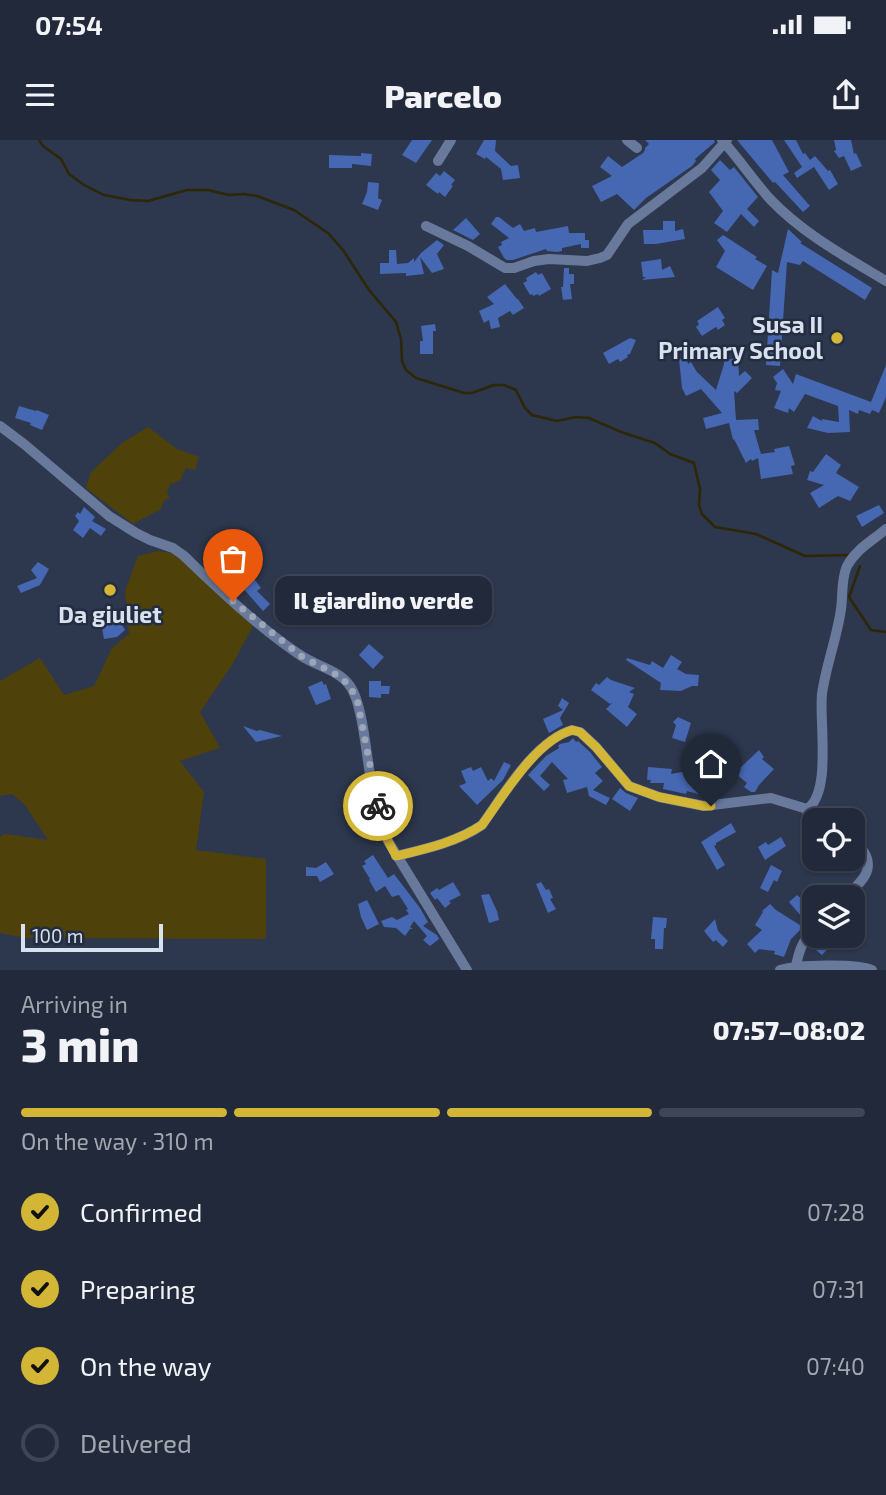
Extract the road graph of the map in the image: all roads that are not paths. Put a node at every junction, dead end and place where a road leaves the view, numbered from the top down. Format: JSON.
{"nodes":[{"id":1,"x":451,"y":140,"type":"edge"},
{"id":2,"x":627,"y":140,"type":"edge"},
{"id":3,"x":724,"y":141,"type":"edge"},
{"id":4,"x":638,"y":148,"type":"dead end"},
{"id":5,"x":438,"y":162,"type":"dead end"},
{"id":6,"x":426,"y":226,"type":"dead end"},
{"id":7,"x":886,"y":281,"type":"edge"},
{"id":8,"x":0,"y":426,"type":"edge"},
{"id":9,"x":886,"y":529,"type":"edge"},
{"id":10,"x":804,"y":808,"type":"edge"},
{"id":11,"x":809,"y":808,"type":"edge"},
{"id":12,"x":865,"y":853,"type":"edge"},
{"id":13,"x":396,"y":856,"type":"junction"},
{"id":14,"x":859,"y":885,"type":"edge"},
{"id":15,"x":802,"y":943,"type":"edge"},
{"id":16,"x":796,"y":966,"type":"junction"},
{"id":17,"x":467,"y":970,"type":"edge"},
{"id":18,"x":780,"y":970,"type":"edge"},
{"id":19,"x":872,"y":970,"type":"edge"}],
"edges":[{"from":1,"to":5,"type":"street"},
{"from":2,"to":4,"type":"street"},
{"from":3,"to":6,"type":"street"},
{"from":3,"to":7,"type":"street"},
{"from":8,"to":13,"type":"street"},
{"from":9,"to":11,"type":"street"},
{"from":10,"to":13,"type":"street"},
{"from":12,"to":14,"type":"street"},
{"from":13,"to":17,"type":"street"},
{"from":15,"to":16,"type":"street"},
{"from":16,"to":18,"type":"street"},
{"from":16,"to":19,"type":"street"}]}
